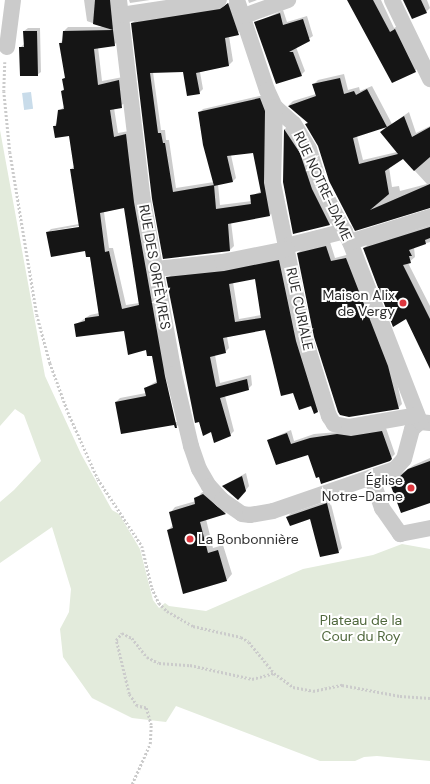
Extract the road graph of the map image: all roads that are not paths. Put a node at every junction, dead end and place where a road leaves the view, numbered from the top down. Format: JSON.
{"nodes":[{"id":1,"x":13,"y":0,"type":"edge"},
{"id":2,"x":219,"y":0,"type":"edge"},
{"id":3,"x":237,"y":0,"type":"edge"},
{"id":4,"x":288,"y":0,"type":"edge"},
{"id":5,"x":392,"y":0,"type":"edge"},
{"id":6,"x":120,"y":7,"type":"edge"},
{"id":7,"x":244,"y":16,"type":"junction"},
{"id":8,"x":7,"y":47,"type":"road end"},
{"id":9,"x":430,"y":79,"type":"edge"},
{"id":10,"x":275,"y":107,"type":"junction"},
{"id":11,"x":430,"y":217,"type":"edge"},
{"id":12,"x":348,"y":236,"type":"junction"},
{"id":13,"x":287,"y":247,"type":"junction"},
{"id":14,"x":156,"y":268,"type":"junction"},
{"id":15,"x":422,"y":420,"type":"edge"},
{"id":16,"x":372,"y":479,"type":"junction"},
{"id":17,"x":430,"y":528,"type":"edge"}],
"edges":[{"from":1,"to":8,"type":"street"},
{"from":2,"to":6,"type":"street"},
{"from":3,"to":7,"type":"street","name":"RUE NOTRE-DAME"},
{"from":4,"to":7,"type":"street"},
{"from":5,"to":9,"type":"street"},
{"from":6,"to":14,"type":"street","name":"RUE DES ORFÈVRES"},
{"from":7,"to":10,"type":"street","name":"RUE NOTRE-DAME"},
{"from":10,"to":12,"type":"street","name":"RUE NOTRE-DAME"},
{"from":10,"to":13,"type":"street","name":"RUE CURIALE"},
{"from":11,"to":12,"type":"street"},
{"from":12,"to":13,"type":"street"},
{"from":12,"to":15,"type":"street","name":"RUE NOTRE-DAME"},
{"from":13,"to":14,"type":"street"},
{"from":13,"to":15,"type":"street","name":"RUE CURIALE"},
{"from":14,"to":16,"type":"street","name":"RUE DES ORFÈVRES"},
{"from":15,"to":16,"type":"street"},
{"from":16,"to":17,"type":"street"}]}
